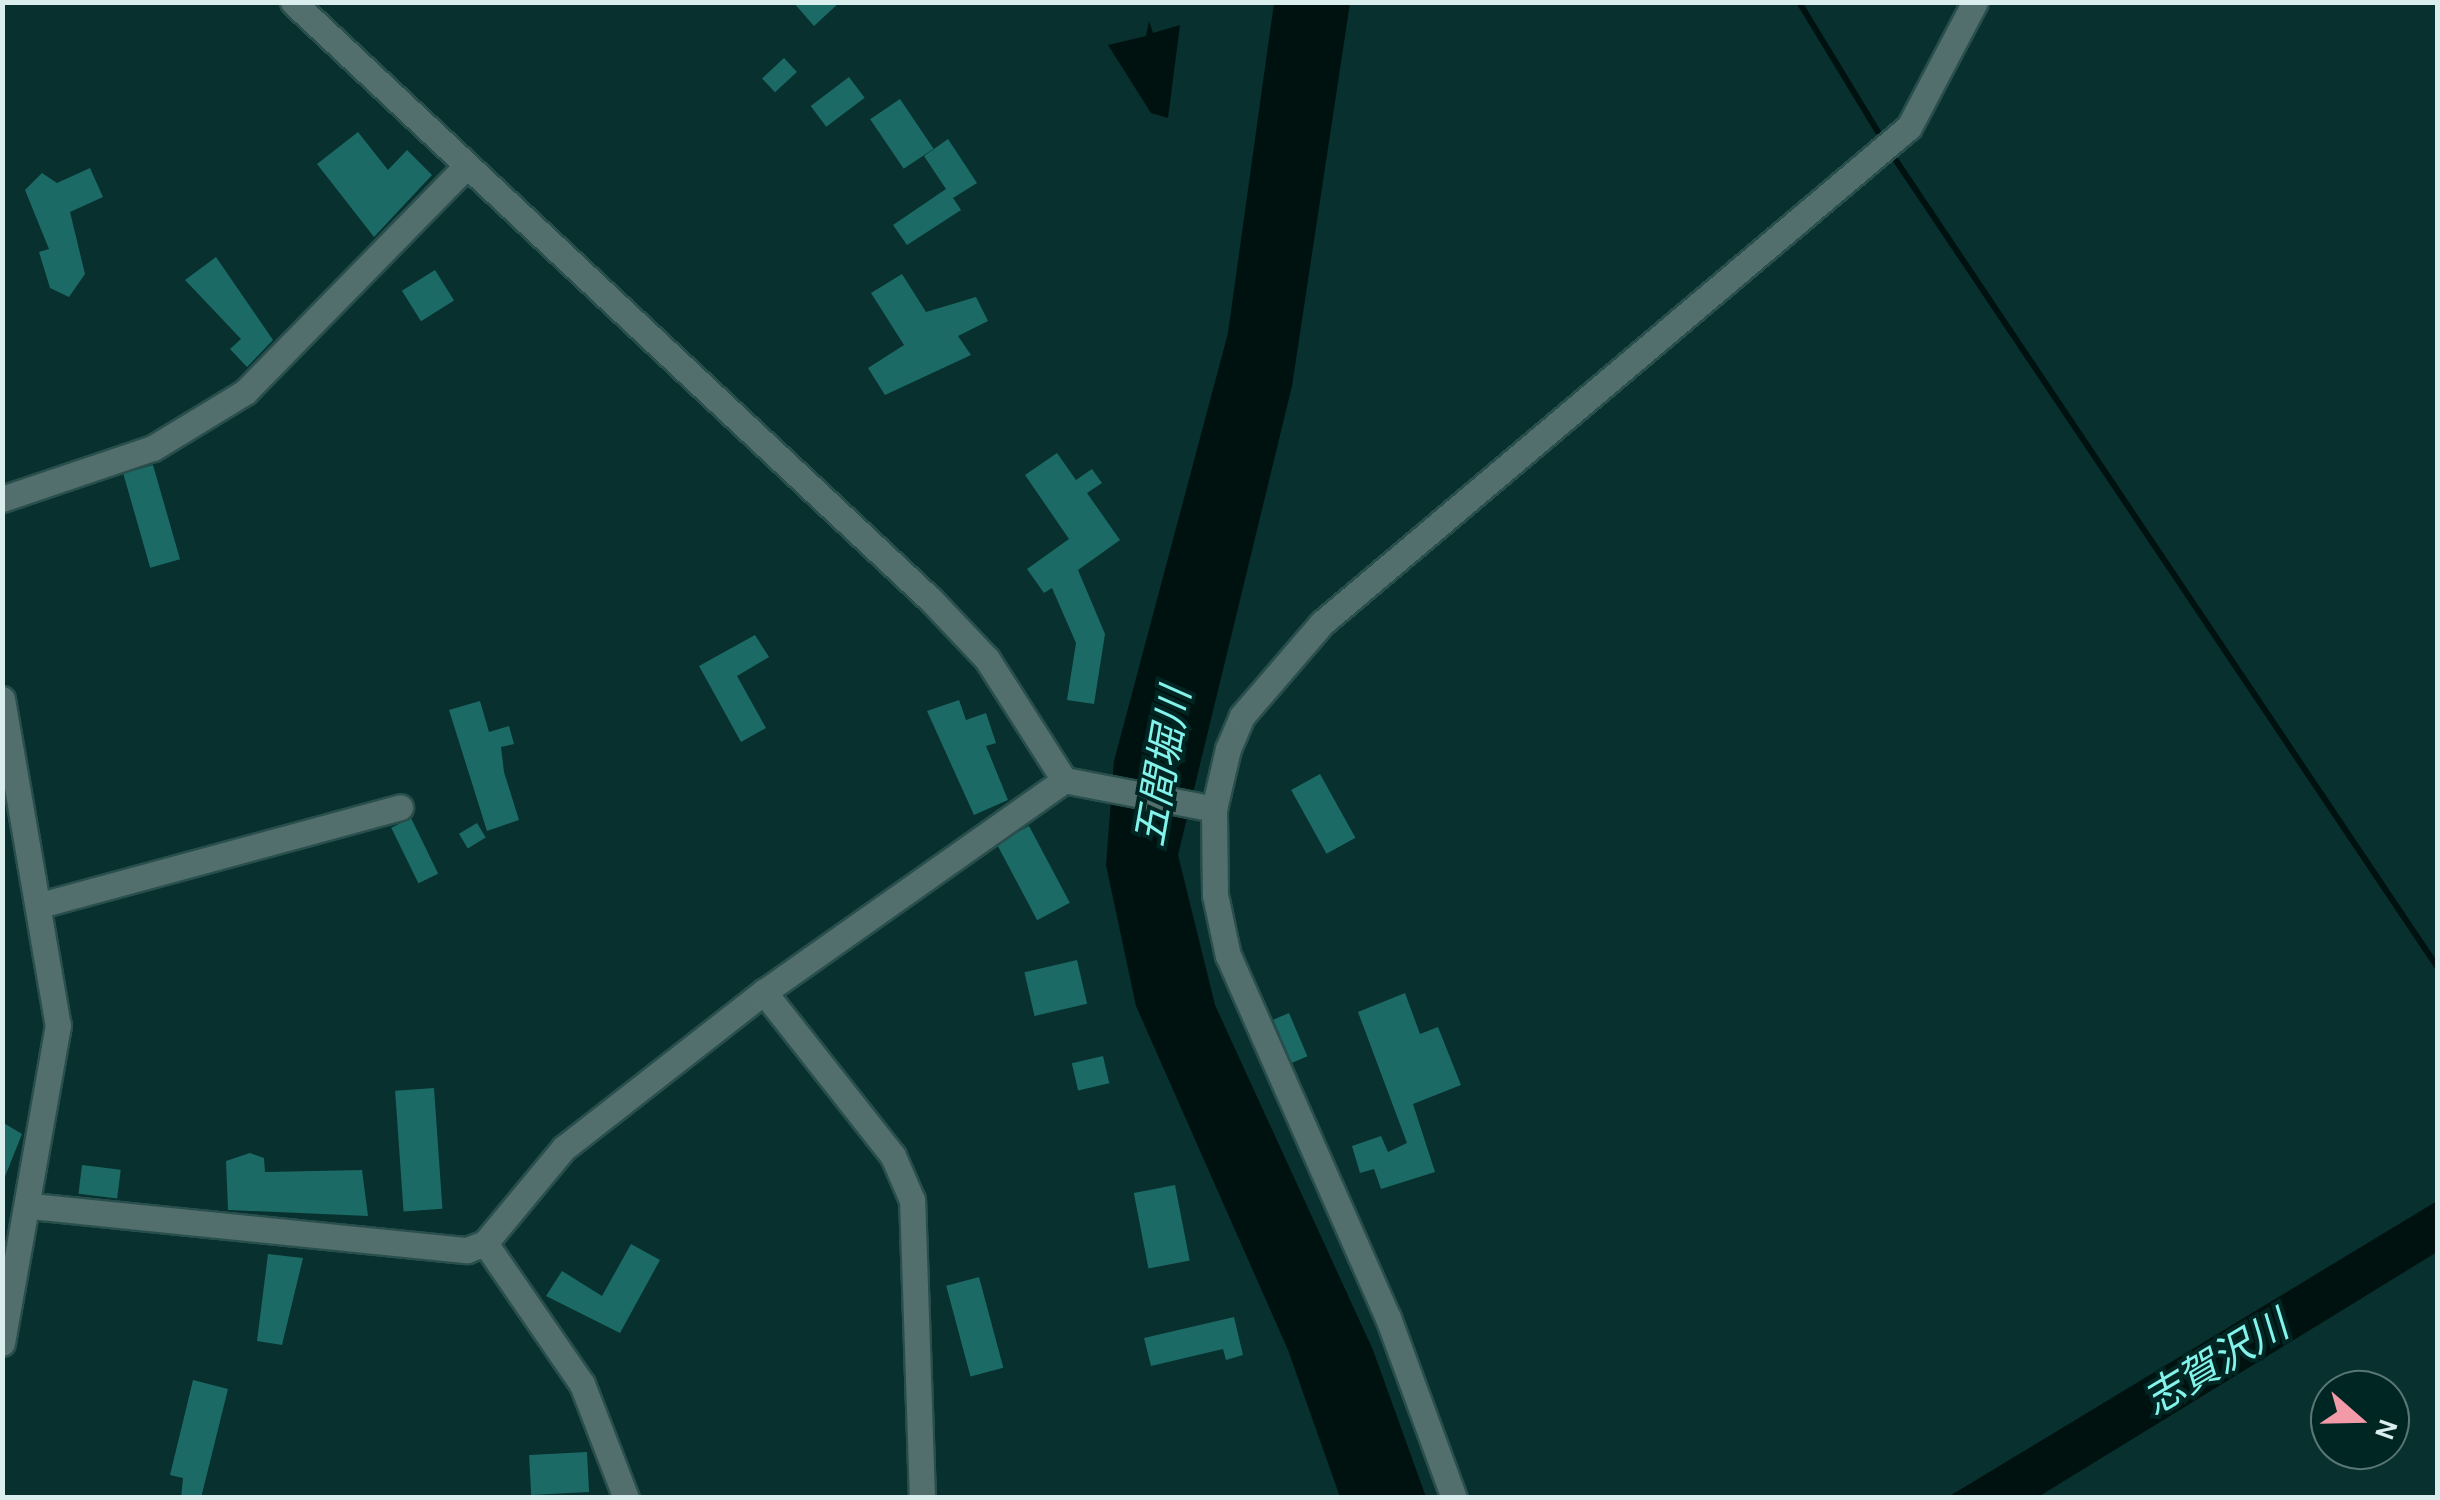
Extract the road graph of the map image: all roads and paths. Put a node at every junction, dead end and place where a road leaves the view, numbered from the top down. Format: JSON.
{"nodes":[{"id":1,"x":293,"y":2,"type":"edge"},
{"id":2,"x":1975,"y":2,"type":"edge"},
{"id":3,"x":464,"y":168,"type":"junction"},
{"id":4,"x":2,"y":499,"type":"edge"},
{"id":5,"x":2,"y":699,"type":"edge"},
{"id":6,"x":1064,"y":780,"type":"junction"},
{"id":7,"x":400,"y":807,"type":"dead end"},
{"id":8,"x":1214,"y":809,"type":"junction"},
{"id":9,"x":44,"y":904,"type":"junction"},
{"id":10,"x":764,"y":992,"type":"junction"},
{"id":11,"x":31,"y":1206,"type":"junction"},
{"id":12,"x":485,"y":1243,"type":"junction"},
{"id":13,"x":2,"y":1344,"type":"edge"},
{"id":14,"x":626,"y":1498,"type":"edge"},
{"id":15,"x":922,"y":1498,"type":"edge"},
{"id":16,"x":1454,"y":1498,"type":"edge"}],
"edges":[{"from":1,"to":3,"type":"street"},
{"from":2,"to":8,"type":"street"},
{"from":3,"to":4,"type":"street"},
{"from":3,"to":6,"type":"street"},
{"from":5,"to":9,"type":"street"},
{"from":6,"to":8,"type":"street"},
{"from":6,"to":10,"type":"street"},
{"from":7,"to":9,"type":"street"},
{"from":8,"to":16,"type":"street"},
{"from":9,"to":11,"type":"street"},
{"from":10,"to":12,"type":"street"},
{"from":10,"to":15,"type":"street"},
{"from":11,"to":12,"type":"street"},
{"from":11,"to":13,"type":"street"},
{"from":12,"to":14,"type":"street"}]}
